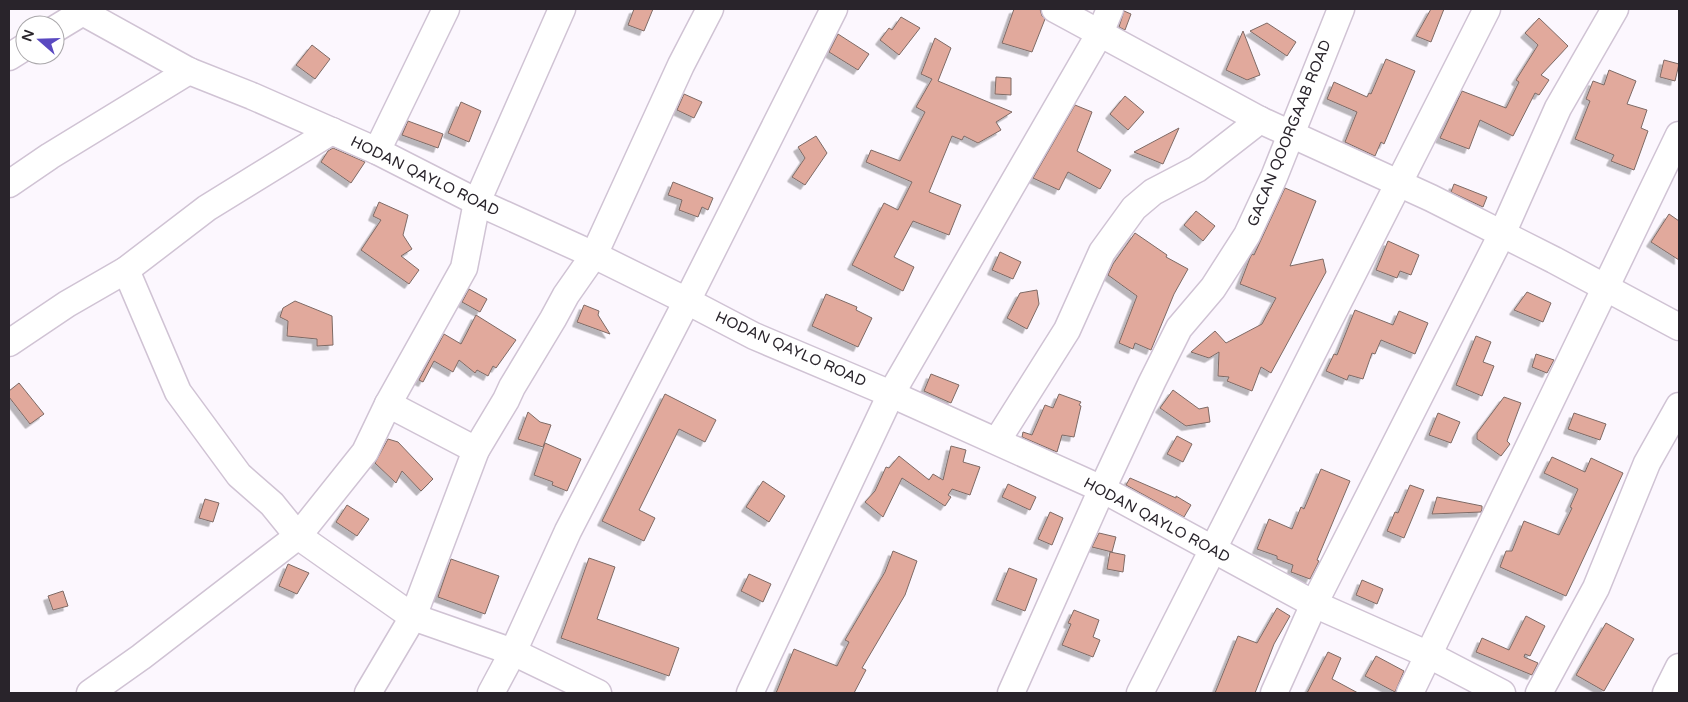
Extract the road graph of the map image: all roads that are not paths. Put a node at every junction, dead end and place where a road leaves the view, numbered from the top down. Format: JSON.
{"nodes":[{"id":1,"x":446,"y":9,"type":"edge"},
{"id":2,"x":562,"y":9,"type":"edge"},
{"id":3,"x":710,"y":9,"type":"edge"},
{"id":4,"x":834,"y":9,"type":"edge"},
{"id":5,"x":1055,"y":9,"type":"edge"},
{"id":6,"x":1110,"y":9,"type":"edge"},
{"id":7,"x":1341,"y":9,"type":"edge"},
{"id":8,"x":1488,"y":9,"type":"edge"},
{"id":9,"x":1616,"y":9,"type":"edge"},
{"id":10,"x":80,"y":10,"type":"edge"},
{"id":11,"x":65,"y":21,"type":"edge"},
{"id":12,"x":1100,"y":33,"type":"junction"},
{"id":13,"x":189,"y":71,"type":"junction"},
{"id":14,"x":1260,"y":120,"type":"junction"},
{"id":15,"x":332,"y":131,"type":"junction"},
{"id":16,"x":1291,"y":134,"type":"junction"},
{"id":17,"x":1679,"y":135,"type":"edge"},
{"id":18,"x":377,"y":151,"type":"junction"},
{"id":19,"x":9,"y":184,"type":"edge"},
{"id":20,"x":1399,"y":184,"type":"junction"},
{"id":21,"x":477,"y":202,"type":"junction"},
{"id":22,"x":1502,"y":234,"type":"junction"},
{"id":23,"x":594,"y":255,"type":"junction"},
{"id":24,"x":126,"y":270,"type":"junction"},
{"id":25,"x":1606,"y":288,"type":"junction"},
{"id":26,"x":688,"y":301,"type":"junction"},
{"id":27,"x":1679,"y":327,"type":"edge"},
{"id":28,"x":9,"y":343,"type":"edge"},
{"id":29,"x":891,"y":394,"type":"junction"},
{"id":30,"x":388,"y":404,"type":"junction"},
{"id":31,"x":1679,"y":406,"type":"edge"},
{"id":32,"x":997,"y":441,"type":"junction"},
{"id":33,"x":476,"y":450,"type":"junction"},
{"id":34,"x":1102,"y":489,"type":"junction"},
{"id":35,"x":298,"y":536,"type":"junction"},
{"id":36,"x":1212,"y":550,"type":"junction"},
{"id":37,"x":1314,"y":604,"type":"junction"},
{"id":38,"x":413,"y":617,"type":"junction"},
{"id":39,"x":513,"y":652,"type":"junction"},
{"id":40,"x":1429,"y":655,"type":"junction"},
{"id":41,"x":1679,"y":667,"type":"edge"},
{"id":42,"x":90,"y":693,"type":"edge"},
{"id":43,"x":368,"y":693,"type":"edge"},
{"id":44,"x":491,"y":693,"type":"edge"},
{"id":45,"x":598,"y":693,"type":"edge"},
{"id":46,"x":750,"y":693,"type":"edge"},
{"id":47,"x":1011,"y":693,"type":"edge"},
{"id":48,"x":1140,"y":693,"type":"edge"},
{"id":49,"x":1274,"y":693,"type":"edge"},
{"id":50,"x":1410,"y":693,"type":"edge"},
{"id":51,"x":1502,"y":693,"type":"edge"},
{"id":52,"x":1540,"y":693,"type":"edge"},
{"id":53,"x":1666,"y":693,"type":"edge"}],
"edges":[{"from":1,"to":18,"type":"street"},
{"from":2,"to":21,"type":"street"},
{"from":3,"to":23,"type":"street"},
{"from":4,"to":26,"type":"street"},
{"from":5,"to":12,"type":"street"},
{"from":6,"to":12,"type":"street"},
{"from":7,"to":16,"type":"street","name":"GACAN QOORGAAB ROAD"},
{"from":8,"to":20,"type":"street"},
{"from":9,"to":22,"type":"street"},
{"from":10,"to":11,"type":"street"},
{"from":10,"to":13,"type":"street","name":"HODAN QAYLO ROAD"},
{"from":12,"to":14,"type":"street"},
{"from":12,"to":29,"type":"street"},
{"from":13,"to":15,"type":"street","name":"HODAN QAYLO ROAD"},
{"from":13,"to":19,"type":"street"},
{"from":14,"to":16,"type":"street"},
{"from":14,"to":32,"type":"street"},
{"from":15,"to":18,"type":"street","name":"HODAN QAYLO ROAD"},
{"from":15,"to":24,"type":"street"},
{"from":16,"to":20,"type":"street"},
{"from":16,"to":34,"type":"street","name":"GACAN QOORGAAB ROAD"},
{"from":17,"to":25,"type":"street"},
{"from":18,"to":21,"type":"street","name":"HODAN QAYLO ROAD"},
{"from":20,"to":22,"type":"street"},
{"from":20,"to":36,"type":"street"},
{"from":21,"to":23,"type":"street","name":"HODAN QAYLO ROAD"},
{"from":21,"to":30,"type":"street"},
{"from":22,"to":25,"type":"street"},
{"from":22,"to":37,"type":"street"},
{"from":23,"to":26,"type":"street","name":"HODAN QAYLO ROAD"},
{"from":23,"to":33,"type":"street"},
{"from":24,"to":28,"type":"street"},
{"from":24,"to":35,"type":"street"},
{"from":25,"to":27,"type":"street"},
{"from":25,"to":40,"type":"street"},
{"from":26,"to":29,"type":"street","name":"HODAN QAYLO ROAD"},
{"from":26,"to":39,"type":"street"},
{"from":29,"to":32,"type":"street","name":"HODAN QAYLO ROAD"},
{"from":29,"to":46,"type":"street"},
{"from":30,"to":33,"type":"street"},
{"from":30,"to":35,"type":"street"},
{"from":31,"to":52,"type":"street"},
{"from":32,"to":34,"type":"street","name":"HODAN QAYLO ROAD"},
{"from":33,"to":38,"type":"street"},
{"from":34,"to":36,"type":"street","name":"HODAN QAYLO ROAD"},
{"from":34,"to":47,"type":"street","name":"GACAN QOORGAAB ROAD"},
{"from":35,"to":38,"type":"street"},
{"from":35,"to":42,"type":"street"},
{"from":36,"to":37,"type":"street","name":"HODAN QAYLO ROAD"},
{"from":36,"to":48,"type":"street"},
{"from":37,"to":40,"type":"street","name":"HODAN QAYLO ROAD"},
{"from":37,"to":49,"type":"street"},
{"from":38,"to":39,"type":"street"},
{"from":38,"to":43,"type":"street"},
{"from":39,"to":44,"type":"street"},
{"from":39,"to":45,"type":"street"},
{"from":40,"to":50,"type":"street"},
{"from":40,"to":51,"type":"street","name":"HODAN QAYLO ROAD"},
{"from":41,"to":53,"type":"street"}]}
